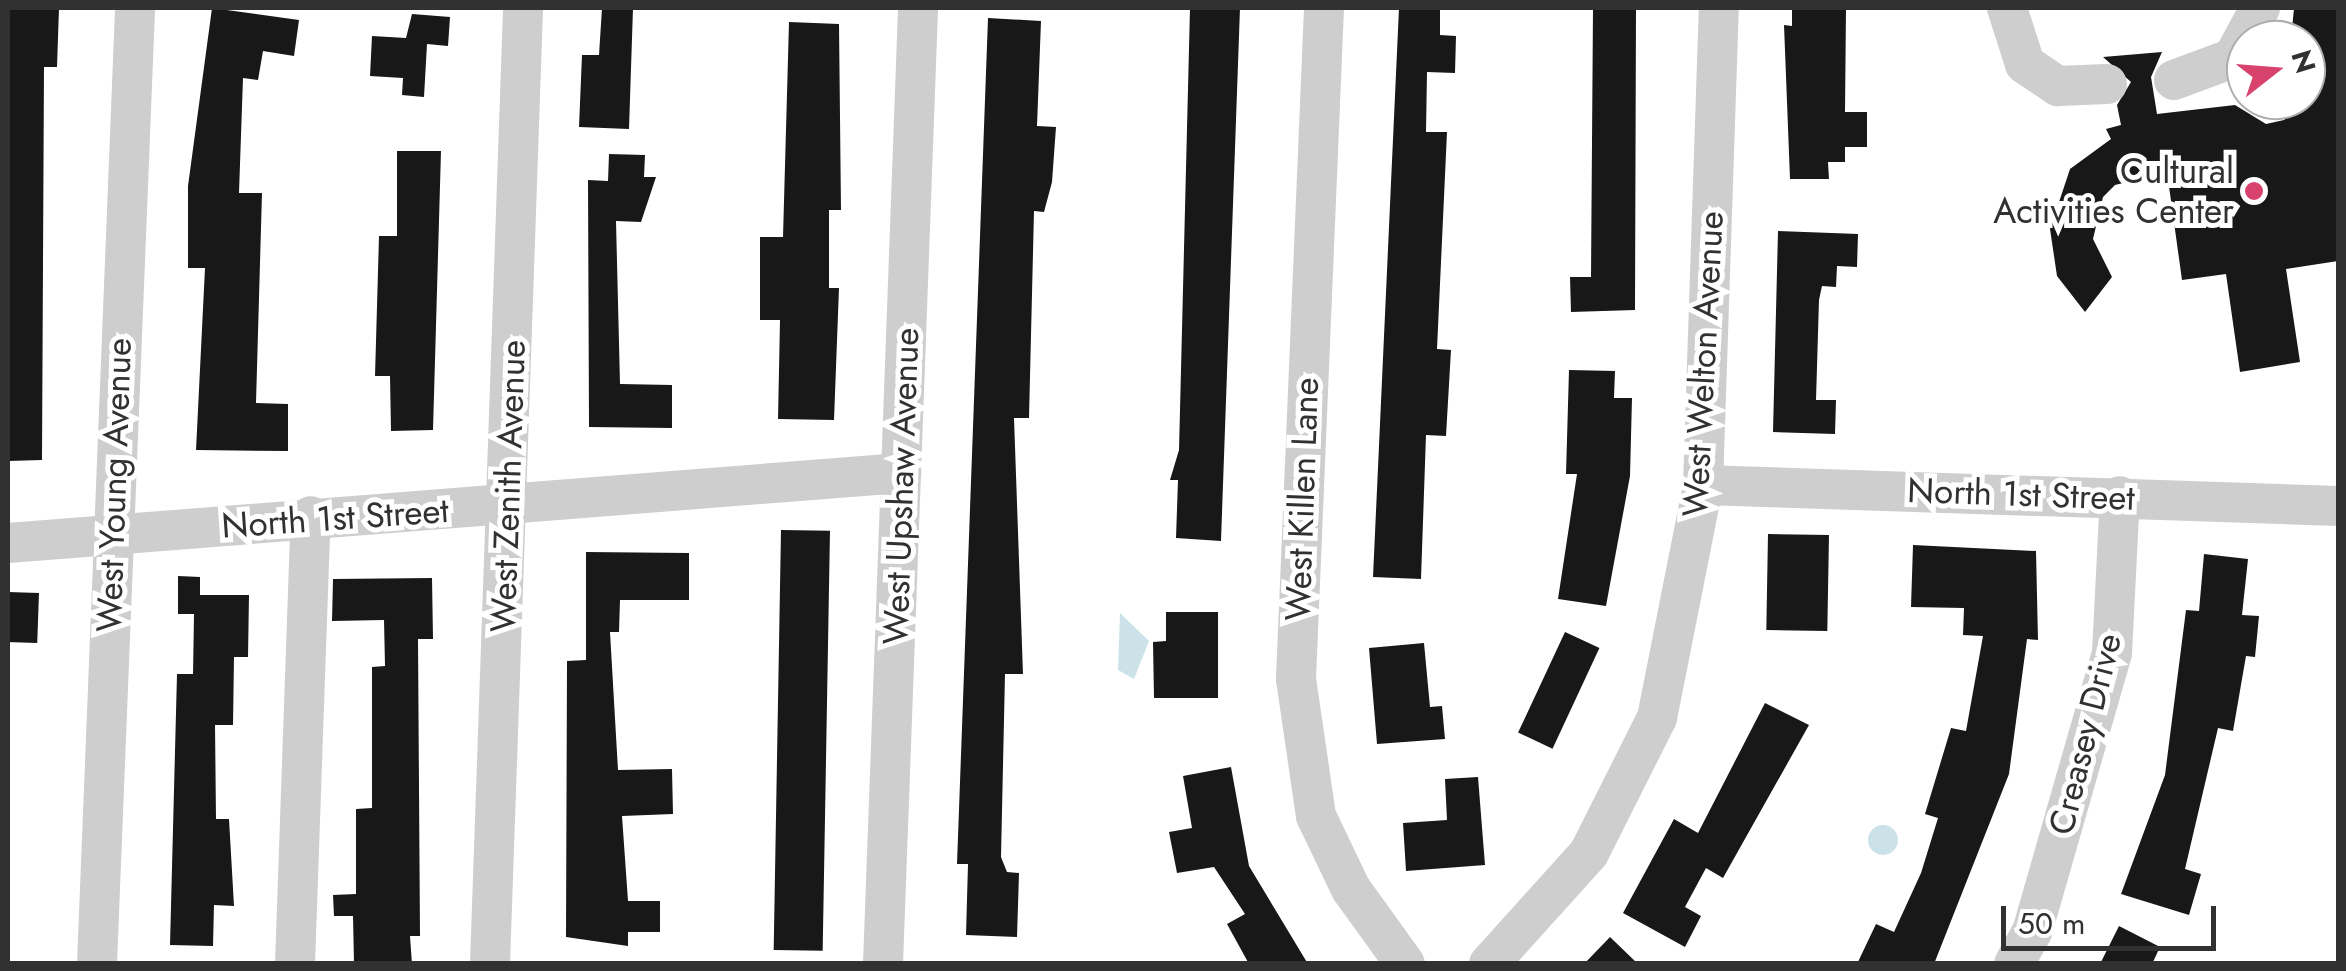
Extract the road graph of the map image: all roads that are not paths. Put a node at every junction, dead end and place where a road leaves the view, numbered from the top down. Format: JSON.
{"nodes":[{"id":1,"x":136,"y":8,"type":"edge"},
{"id":2,"x":523,"y":8,"type":"edge"},
{"id":3,"x":918,"y":8,"type":"edge"},
{"id":4,"x":1324,"y":8,"type":"edge"},
{"id":5,"x":1719,"y":8,"type":"edge"},
{"id":6,"x":2007,"y":8,"type":"edge"},
{"id":7,"x":2260,"y":8,"type":"edge"},
{"id":8,"x":2174,"y":80,"type":"dead end"},
{"id":9,"x":2107,"y":84,"type":"dead end"},
{"id":10,"x":902,"y":473,"type":"junction"},
{"id":11,"x":1704,"y":485,"type":"junction"},
{"id":12,"x":2120,"y":496,"type":"junction"},
{"id":13,"x":508,"y":506,"type":"junction"},
{"id":14,"x":2338,"y":506,"type":"edge"},
{"id":15,"x":311,"y":516,"type":"junction"},
{"id":16,"x":114,"y":536,"type":"junction"},
{"id":17,"x":8,"y":543,"type":"edge"},
{"id":18,"x":97,"y":964,"type":"edge"},
{"id":19,"x":295,"y":964,"type":"edge"},
{"id":20,"x":490,"y":964,"type":"edge"},
{"id":21,"x":883,"y":964,"type":"edge"},
{"id":22,"x":1404,"y":964,"type":"edge"},
{"id":23,"x":1490,"y":964,"type":"edge"},
{"id":24,"x":2014,"y":964,"type":"edge"}],
"edges":[{"from":1,"to":16,"type":"street","name":"West Young Avenue"},
{"from":2,"to":13,"type":"street","name":"West Zenith Avenue"},
{"from":3,"to":10,"type":"street","name":"West Upshaw Avenue"},
{"from":4,"to":22,"type":"street","name":"West Killen Lane"},
{"from":5,"to":11,"type":"street","name":"West Welton Avenue"},
{"from":6,"to":9,"type":"street"},
{"from":7,"to":8,"type":"street"},
{"from":10,"to":13,"type":"street","name":"North 1st Street"},
{"from":10,"to":21,"type":"street","name":"West Upshaw Avenue"},
{"from":11,"to":12,"type":"street","name":"North 1st Street"},
{"from":11,"to":23,"type":"street","name":"West Welton Avenue"},
{"from":12,"to":14,"type":"street","name":"North 1st Street"},
{"from":12,"to":24,"type":"street","name":"Creasey Drive"},
{"from":13,"to":15,"type":"street","name":"North 1st Street"},
{"from":13,"to":20,"type":"street","name":"West Zenith Avenue"},
{"from":15,"to":16,"type":"street","name":"North 1st Street"},
{"from":15,"to":19,"type":"street"},
{"from":16,"to":17,"type":"street","name":"North 1st Street"},
{"from":16,"to":18,"type":"street","name":"West Young Avenue"}]}
